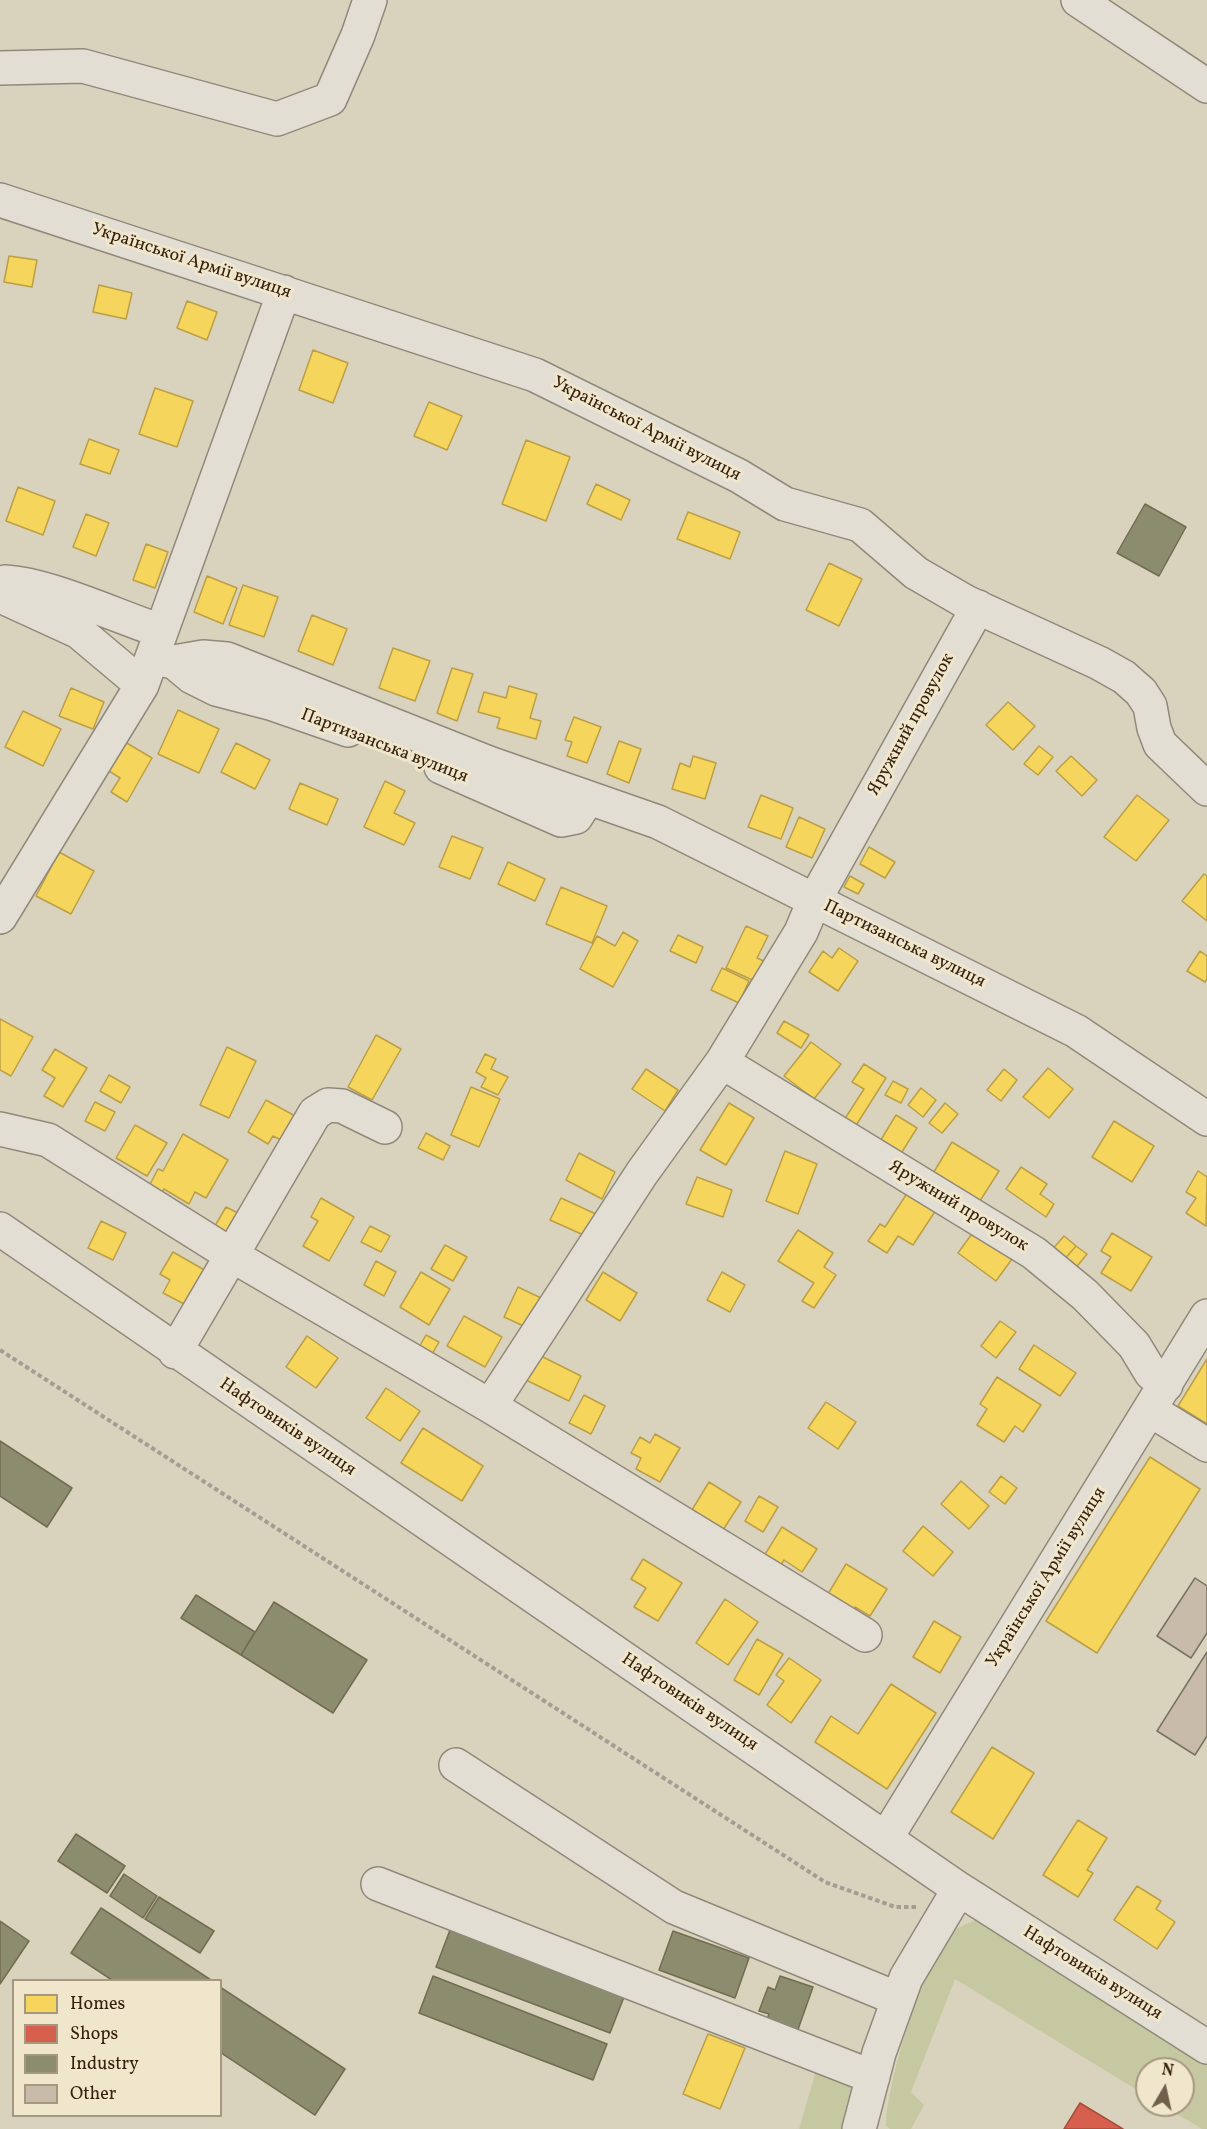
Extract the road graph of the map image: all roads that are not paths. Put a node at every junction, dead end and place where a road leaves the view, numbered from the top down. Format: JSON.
{"nodes":[{"id":1,"x":370,"y":0,"type":"edge"},
{"id":2,"x":1078,"y":0,"type":"edge"},
{"id":3,"x":0,"y":68,"type":"edge"},
{"id":4,"x":1207,"y":86,"type":"edge"},
{"id":5,"x":0,"y":200,"type":"edge"},
{"id":6,"x":284,"y":292,"type":"junction"},
{"id":7,"x":0,"y":582,"type":"edge"},
{"id":8,"x":0,"y":592,"type":"edge"},
{"id":9,"x":978,"y":607,"type":"junction"},
{"id":10,"x":157,"y":659,"type":"junction"},
{"id":11,"x":1207,"y":789,"type":"edge"},
{"id":12,"x":814,"y":901,"type":"junction"},
{"id":13,"x":0,"y":917,"type":"edge"},
{"id":14,"x":722,"y":1062,"type":"junction"},
{"id":15,"x":1207,"y":1119,"type":"edge"},
{"id":16,"x":385,"y":1127,"type":"dead end"},
{"id":17,"x":0,"y":1129,"type":"edge"},
{"id":18,"x":0,"y":1229,"type":"edge"},
{"id":19,"x":233,"y":1256,"type":"junction"},
{"id":20,"x":1207,"y":1316,"type":"edge"},
{"id":21,"x":175,"y":1352,"type":"junction"},
{"id":22,"x":1158,"y":1398,"type":"junction"},
{"id":23,"x":490,"y":1406,"type":"junction"},
{"id":24,"x":1207,"y":1445,"type":"edge"},
{"id":25,"x":865,"y":1635,"type":"dead end"},
{"id":26,"x":456,"y":1765,"type":"dead end"},
{"id":27,"x":886,"y":1838,"type":"junction"},
{"id":28,"x":378,"y":1884,"type":"dead end"},
{"id":29,"x":953,"y":1898,"type":"junction"},
{"id":30,"x":898,"y":1999,"type":"junction"},
{"id":31,"x":1207,"y":2047,"type":"edge"},
{"id":32,"x":873,"y":2077,"type":"junction"},
{"id":33,"x":863,"y":2125,"type":"edge"}],
"edges":[{"from":1,"to":3,"type":"street"},
{"from":2,"to":4,"type":"street"},
{"from":5,"to":6,"type":"street","name":"Української Армії вулиця"},
{"from":6,"to":9,"type":"street","name":"Української Армії вулиця"},
{"from":6,"to":10,"type":"street"},
{"from":7,"to":10,"type":"street","name":"Партизанська вулиця"},
{"from":8,"to":10,"type":"street","name":"Партизанська вулиця"},
{"from":9,"to":11,"type":"street","name":"Української Армії вулиця"},
{"from":9,"to":12,"type":"street","name":"Яружний провулок"},
{"from":10,"to":12,"type":"street","name":"Партизанська вулиця"},
{"from":10,"to":13,"type":"street"},
{"from":12,"to":14,"type":"street","name":"Яружний провулок"},
{"from":12,"to":15,"type":"street","name":"Партизанська вулиця"},
{"from":14,"to":22,"type":"street","name":"Яружний провулок"},
{"from":14,"to":23,"type":"street","name":"Яружний провулок"},
{"from":16,"to":19,"type":"street"},
{"from":17,"to":19,"type":"street"},
{"from":18,"to":21,"type":"street","name":"Нафтовиків вулиця"},
{"from":19,"to":21,"type":"street"},
{"from":19,"to":23,"type":"street"},
{"from":20,"to":22,"type":"street","name":"Української Армії вулиця"},
{"from":21,"to":27,"type":"street","name":"Нафтовиків вулиця"},
{"from":22,"to":24,"type":"street","name":"Яружний провулок"},
{"from":22,"to":27,"type":"street","name":"Української Армії вулиця"},
{"from":23,"to":25,"type":"street"},
{"from":26,"to":30,"type":"street"},
{"from":27,"to":29,"type":"street","name":"Нафтовиків вулиця"},
{"from":28,"to":32,"type":"street"},
{"from":29,"to":30,"type":"street"},
{"from":29,"to":31,"type":"street","name":"Нафтовиків вулиця"},
{"from":30,"to":32,"type":"street"},
{"from":32,"to":33,"type":"street"}]}
